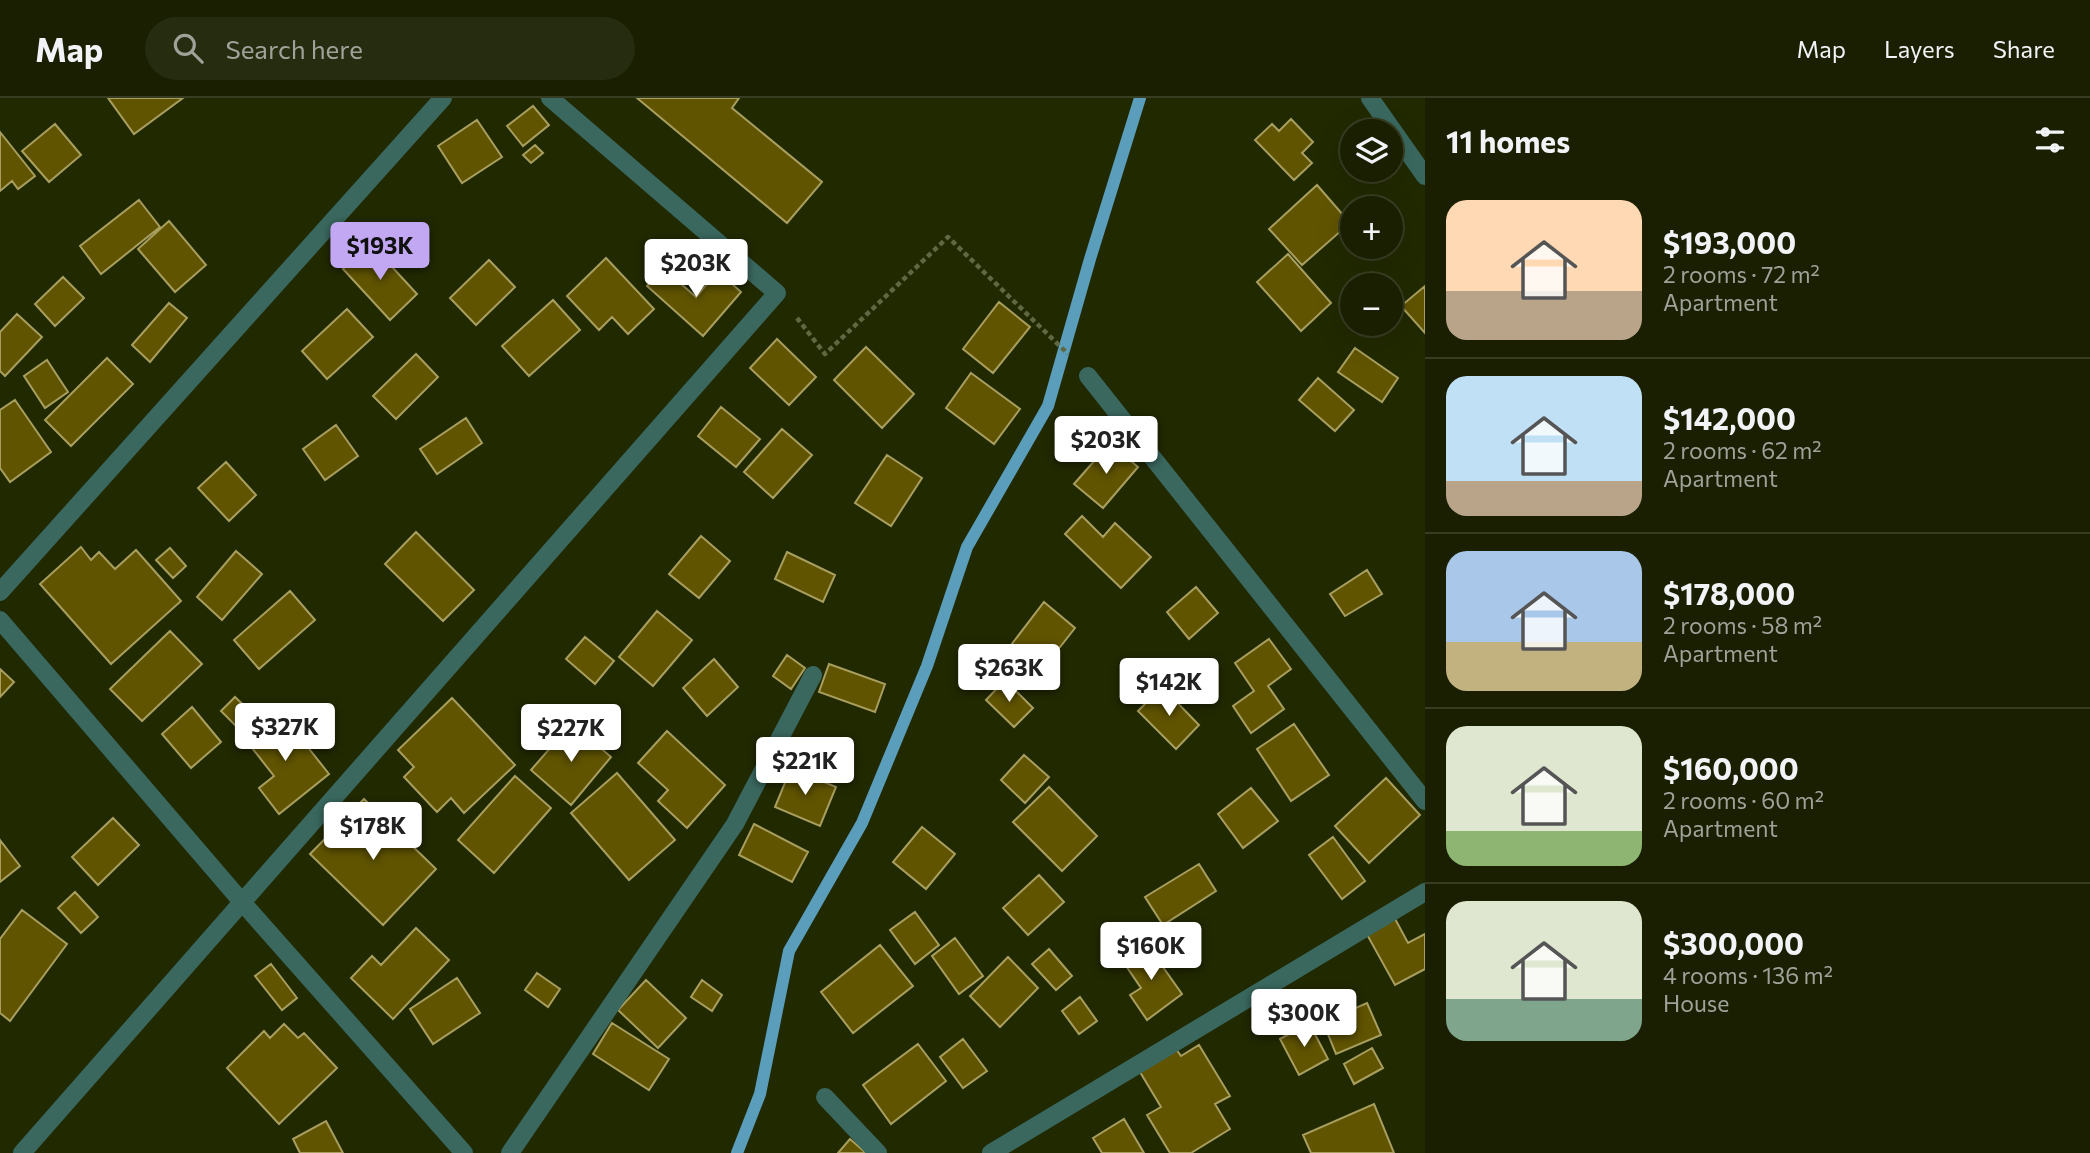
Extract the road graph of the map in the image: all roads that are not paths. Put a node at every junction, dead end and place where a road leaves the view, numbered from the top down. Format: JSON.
{"nodes":[{"id":1,"x":443,"y":98,"type":"edge"},
{"id":2,"x":550,"y":98,"type":"edge"},
{"id":3,"x":1370,"y":98,"type":"edge"},
{"id":4,"x":1425,"y":176,"type":"edge"},
{"id":5,"x":1088,"y":376,"type":"dead end"},
{"id":6,"x":0,"y":592,"type":"edge"},
{"id":7,"x":0,"y":620,"type":"edge"},
{"id":8,"x":813,"y":675,"type":"dead end"},
{"id":9,"x":1425,"y":801,"type":"edge"},
{"id":10,"x":1425,"y":892,"type":"edge"},
{"id":11,"x":242,"y":902,"type":"junction"},
{"id":12,"x":825,"y":1097,"type":"dead end"},
{"id":13,"x":22,"y":1153,"type":"edge"},
{"id":14,"x":464,"y":1153,"type":"edge"},
{"id":15,"x":510,"y":1153,"type":"edge"},
{"id":16,"x":878,"y":1153,"type":"edge"},
{"id":17,"x":991,"y":1153,"type":"edge"}],
"edges":[{"from":1,"to":6,"type":"street"},
{"from":2,"to":11,"type":"street"},
{"from":3,"to":4,"type":"street"},
{"from":5,"to":9,"type":"street"},
{"from":7,"to":11,"type":"street"},
{"from":8,"to":15,"type":"street"},
{"from":10,"to":17,"type":"street"},
{"from":11,"to":13,"type":"street"},
{"from":11,"to":14,"type":"street"},
{"from":12,"to":16,"type":"street"}]}
